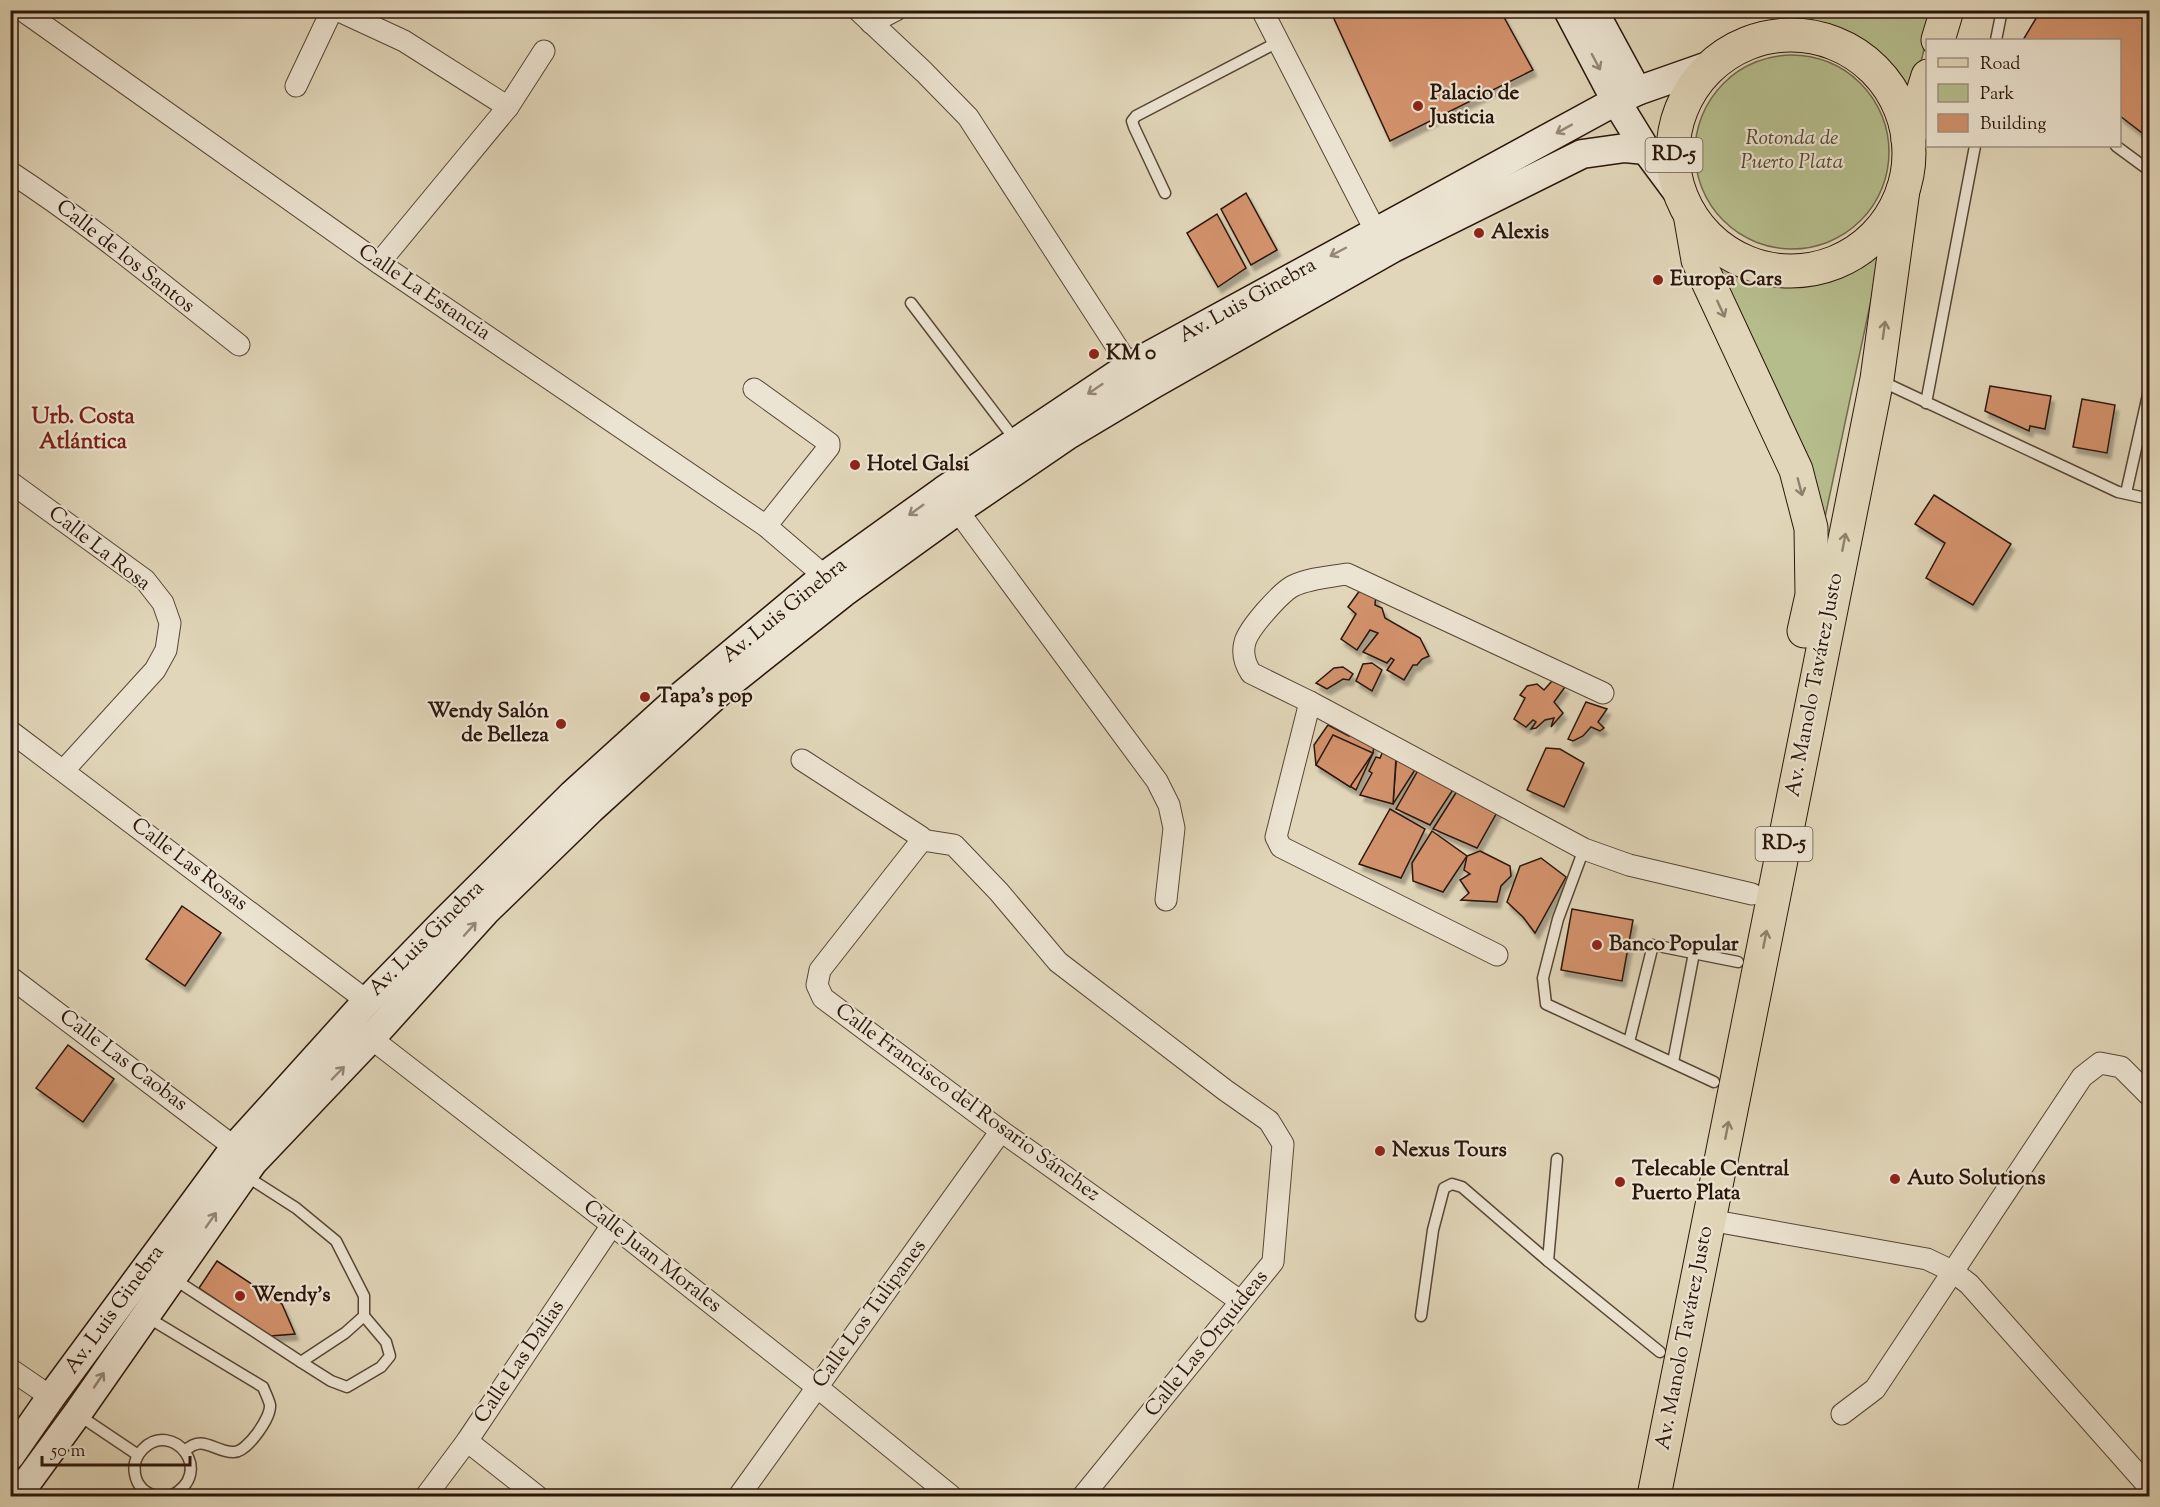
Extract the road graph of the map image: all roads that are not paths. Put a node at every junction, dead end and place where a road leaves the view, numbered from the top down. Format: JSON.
{"nodes":[{"id":1,"x":22,"y":10,"type":"edge"},
{"id":2,"x":334,"y":10,"type":"edge"},
{"id":3,"x":896,"y":10,"type":"edge"},
{"id":4,"x":1262,"y":10,"type":"edge"},
{"id":5,"x":1568,"y":10,"type":"edge"},
{"id":6,"x":1593,"y":10,"type":"edge"},
{"id":7,"x":1799,"y":10,"type":"edge"},
{"id":8,"x":1947,"y":10,"type":"edge"},
{"id":9,"x":2002,"y":10,"type":"edge"},
{"id":10,"x":864,"y":17,"type":"edge"},
{"id":11,"x":1938,"y":39,"type":"edge"},
{"id":12,"x":1996,"y":39,"type":"edge"},
{"id":13,"x":1278,"y":42,"type":"junction"},
{"id":14,"x":1749,"y":42,"type":"junction"},
{"id":15,"x":544,"y":51,"type":"dead end"},
{"id":16,"x":1711,"y":65,"type":"junction"},
{"id":17,"x":1926,"y":85,"type":"edge"},
{"id":18,"x":296,"y":86,"type":"dead end"},
{"id":19,"x":1626,"y":96,"type":"junction"},
{"id":20,"x":508,"y":107,"type":"junction"},
{"id":21,"x":1912,"y":145,"type":"junction"},
{"id":22,"x":1975,"y":147,"type":"edge"},
{"id":23,"x":2116,"y":147,"type":"edge"},
{"id":24,"x":1646,"y":150,"type":"junction"},
{"id":25,"x":2150,"y":171,"type":"edge"},
{"id":26,"x":10,"y":172,"type":"edge"},
{"id":27,"x":1903,"y":190,"type":"junction"},
{"id":28,"x":1165,"y":193,"type":"dead end"},
{"id":29,"x":1685,"y":206,"type":"junction"},
{"id":30,"x":1376,"y":232,"type":"junction"},
{"id":31,"x":378,"y":263,"type":"junction"},
{"id":32,"x":911,"y":303,"type":"dead end"},
{"id":33,"x":239,"y":345,"type":"dead end"},
{"id":34,"x":1136,"y":378,"type":"junction"},
{"id":35,"x":1877,"y":379,"type":"junction"},
{"id":36,"x":2150,"y":386,"type":"edge"},
{"id":37,"x":754,"y":388,"type":"dead end"},
{"id":38,"x":1926,"y":402,"type":"junction"},
{"id":39,"x":1017,"y":442,"type":"junction"},
{"id":40,"x":10,"y":482,"type":"edge"},
{"id":41,"x":2126,"y":494,"type":"junction"},
{"id":42,"x":2150,"y":500,"type":"edge"},
{"id":43,"x":951,"y":501,"type":"junction"},
{"id":44,"x":766,"y":526,"type":"junction"},
{"id":45,"x":834,"y":584,"type":"junction"},
{"id":46,"x":1603,"y":693,"type":"dead end"},
{"id":47,"x":1310,"y":702,"type":"junction"},
{"id":48,"x":10,"y":730,"type":"edge"},
{"id":49,"x":802,"y":760,"type":"dead end"},
{"id":50,"x":64,"y":770,"type":"junction"},
{"id":51,"x":922,"y":840,"type":"junction"},
{"id":52,"x":1584,"y":849,"type":"junction"},
{"id":53,"x":1752,"y":894,"type":"junction"},
{"id":54,"x":1166,"y":900,"type":"dead end"},
{"id":55,"x":1694,"y":953,"type":"junction"},
{"id":56,"x":1497,"y":955,"type":"dead end"},
{"id":57,"x":1738,"y":962,"type":"junction"},
{"id":58,"x":10,"y":976,"type":"edge"},
{"id":59,"x":362,"y":1020,"type":"junction"},
{"id":60,"x":1629,"y":1042,"type":"junction"},
{"id":61,"x":1673,"y":1062,"type":"junction"},
{"id":62,"x":1714,"y":1082,"type":"junction"},
{"id":63,"x":2150,"y":1096,"type":"edge"},
{"id":64,"x":1001,"y":1131,"type":"junction"},
{"id":65,"x":1557,"y":1159,"type":"dead end"},
{"id":66,"x":244,"y":1161,"type":"junction"},
{"id":67,"x":1709,"y":1220,"type":"junction"},
{"id":68,"x":612,"y":1225,"type":"junction"},
{"id":69,"x":1548,"y":1261,"type":"junction"},
{"id":70,"x":1952,"y":1271,"type":"junction"},
{"id":71,"x":172,"y":1277,"type":"junction"},
{"id":72,"x":1240,"y":1301,"type":"junction"},
{"id":73,"x":144,"y":1316,"type":"junction"},
{"id":74,"x":364,"y":1316,"type":"junction"},
{"id":75,"x":1421,"y":1316,"type":"dead end"},
{"id":76,"x":1660,"y":1352,"type":"junction"},
{"id":77,"x":301,"y":1362,"type":"junction"},
{"id":78,"x":10,"y":1369,"type":"edge"},
{"id":79,"x":817,"y":1387,"type":"junction"},
{"id":80,"x":51,"y":1397,"type":"junction"},
{"id":81,"x":77,"y":1414,"type":"junction"},
{"id":82,"x":1842,"y":1414,"type":"dead end"},
{"id":83,"x":467,"y":1441,"type":"junction"},
{"id":84,"x":186,"y":1451,"type":"junction"},
{"id":85,"x":138,"y":1455,"type":"junction"},
{"id":86,"x":10,"y":1456,"type":"edge"},
{"id":87,"x":2150,"y":1488,"type":"edge"},
{"id":88,"x":17,"y":1497,"type":"edge"},
{"id":89,"x":156,"y":1497,"type":"edge"},
{"id":90,"x":171,"y":1497,"type":"edge"},
{"id":91,"x":426,"y":1497,"type":"edge"},
{"id":92,"x":537,"y":1497,"type":"edge"},
{"id":93,"x":740,"y":1497,"type":"edge"},
{"id":94,"x":951,"y":1497,"type":"edge"},
{"id":95,"x":1083,"y":1497,"type":"edge"},
{"id":96,"x":1631,"y":1497,"type":"edge"},
{"id":97,"x":1654,"y":1497,"type":"edge"}],
"edges":[{"from":1,"to":31,"type":"street","name":"Calle La Estancia"},
{"from":2,"to":18,"type":"street"},
{"from":2,"to":20,"type":"street"},
{"from":3,"to":10,"type":"street"},
{"from":4,"to":13,"type":"street"},
{"from":5,"to":19,"type":"street","one_way":true},
{"from":6,"to":19,"type":"street"},
{"from":7,"to":14,"type":"main road","number":"RD-5"},
{"from":8,"to":11,"type":"main road"},
{"from":9,"to":12,"type":"lane"},
{"from":10,"to":34,"type":"street"},
{"from":13,"to":28,"type":"lane"},
{"from":13,"to":30,"type":"street"},
{"from":14,"to":16,"type":"main road","number":"RD-5"},
{"from":14,"to":21,"type":"main road","number":"RD-5"},
{"from":15,"to":20,"type":"street"},
{"from":16,"to":19,"type":"street","name":"Av. Luis Ginebra"},
{"from":16,"to":29,"type":"main road","number":"RD-5"},
{"from":17,"to":21,"type":"main road","number":"RD-5"},
{"from":19,"to":24,"type":"street"},
{"from":19,"to":30,"type":"street","name":"Av. Luis Ginebra","one_way":true},
{"from":20,"to":31,"type":"street"},
{"from":21,"to":27,"type":"main road","number":"RD-5"},
{"from":22,"to":38,"type":"lane"},
{"from":23,"to":25,"type":"lane"},
{"from":24,"to":29,"type":"street"},
{"from":24,"to":34,"type":"street","name":"Av. Luis Ginebra"},
{"from":26,"to":33,"type":"street","name":"Calle de los Santos"},
{"from":27,"to":29,"type":"main road","number":"RD-5"},
{"from":35,"to":27,"type":"main road","name":"Av. Manolo Tavárez Justo","number":"RD-5","one_way":true},
{"from":29,"to":53,"type":"main road","name":"Av. Manolo Tavárez Justo","number":"RD-5","one_way":true},
{"from":30,"to":34,"type":"street","name":"Av. Luis Ginebra","one_way":true},
{"from":31,"to":44,"type":"street","name":"Calle La Estancia"},
{"from":32,"to":39,"type":"lane"},
{"from":34,"to":39,"type":"street","name":"Av. Luis Ginebra","one_way":true},
{"from":34,"to":43,"type":"street","name":"Av. Luis Ginebra"},
{"from":35,"to":38,"type":"lane"},
{"from":67,"to":35,"type":"main road","name":"Av. Manolo Tavárez Justo","number":"RD-5","one_way":true},
{"from":36,"to":41,"type":"lane"},
{"from":37,"to":44,"type":"street"},
{"from":38,"to":41,"type":"lane"},
{"from":39,"to":43,"type":"street","name":"Av. Luis Ginebra"},
{"from":40,"to":50,"type":"street","name":"Calle La Rosa"},
{"from":41,"to":42,"type":"lane"},
{"from":43,"to":45,"type":"street","name":"Av. Luis Ginebra"},
{"from":43,"to":54,"type":"street"},
{"from":44,"to":45,"type":"street","name":"Calle La Estancia"},
{"from":59,"to":45,"type":"street","name":"Av. Luis Ginebra","one_way":true},
{"from":45,"to":59,"type":"street","name":"Av. Luis Ginebra"},
{"from":46,"to":47,"type":"street"},
{"from":47,"to":52,"type":"street"},
{"from":47,"to":56,"type":"street"},
{"from":48,"to":50,"type":"street","name":"Calle Las Rosas"},
{"from":49,"to":51,"type":"street"},
{"from":50,"to":59,"type":"street","name":"Calle Las Rosas"},
{"from":51,"to":64,"type":"street","name":"Calle Francisco del Rosario Sánchez"},
{"from":51,"to":72,"type":"street","name":"Calle Las Orquídeas"},
{"from":52,"to":53,"type":"street"},
{"from":52,"to":60,"type":"lane"},
{"from":53,"to":57,"type":"main road","name":"Av. Manolo Tavárez Justo","number":"RD-5"},
{"from":55,"to":57,"type":"lane"},
{"from":55,"to":60,"type":"lane"},
{"from":55,"to":61,"type":"lane"},
{"from":57,"to":62,"type":"main road","name":"Av. Manolo Tavárez Justo","number":"RD-5"},
{"from":58,"to":66,"type":"street","name":"Calle Las Caobas"},
{"from":59,"to":66,"type":"street","name":"Av. Luis Ginebra"},
{"from":59,"to":68,"type":"street","name":"Calle Juan Morales"},
{"from":60,"to":61,"type":"lane"},
{"from":61,"to":62,"type":"lane"},
{"from":62,"to":76,"type":"main road","name":"Av. Manolo Tavárez Justo","number":"RD-5"},
{"from":63,"to":70,"type":"street"},
{"from":64,"to":72,"type":"street","name":"Calle Francisco del Rosario Sánchez"},
{"from":64,"to":79,"type":"street","name":"Calle Los Tulipanes"},
{"from":65,"to":69,"type":"lane"},
{"from":71,"to":66,"type":"street","name":"Av. Luis Ginebra","one_way":true},
{"from":66,"to":74,"type":"lane"},
{"from":66,"to":80,"type":"street","name":"Av. Luis Ginebra"},
{"from":67,"to":70,"type":"street"},
{"from":67,"to":97,"type":"main road","name":"Av. Manolo Tavárez Justo","number":"RD-5"},
{"from":68,"to":79,"type":"street","name":"Calle Juan Morales"},
{"from":68,"to":83,"type":"street","name":"Calle Las Dalias"},
{"from":69,"to":75,"type":"lane"},
{"from":69,"to":76,"type":"lane"},
{"from":70,"to":82,"type":"street"},
{"from":70,"to":87,"type":"street"},
{"from":71,"to":73,"type":"street","name":"Av. Luis Ginebra"},
{"from":71,"to":77,"type":"lane"},
{"from":72,"to":95,"type":"street","name":"Calle Las Orquídeas"},
{"from":81,"to":73,"type":"street","name":"Av. Luis Ginebra","one_way":true},
{"from":73,"to":84,"type":"lane"},
{"from":74,"to":77,"type":"lane"},
{"from":74,"to":77,"type":"lane"},
{"from":76,"to":96,"type":"main road","name":"Av. Manolo Tavárez Justo","number":"RD-5"},
{"from":78,"to":80,"type":"street"},
{"from":79,"to":93,"type":"street","name":"Calle Los Tulipanes"},
{"from":79,"to":94,"type":"street","name":"Calle Juan Morales"},
{"from":80,"to":86,"type":"street","name":"Av. Luis Ginebra"},
{"from":81,"to":85,"type":"lane"},
{"from":81,"to":88,"type":"street","name":"Av. Luis Ginebra"},
{"from":83,"to":91,"type":"street","name":"Calle Las Dalias"},
{"from":83,"to":92,"type":"street"},
{"from":84,"to":85,"type":"lane"},
{"from":84,"to":90,"type":"lane"},
{"from":85,"to":89,"type":"lane"}]}
